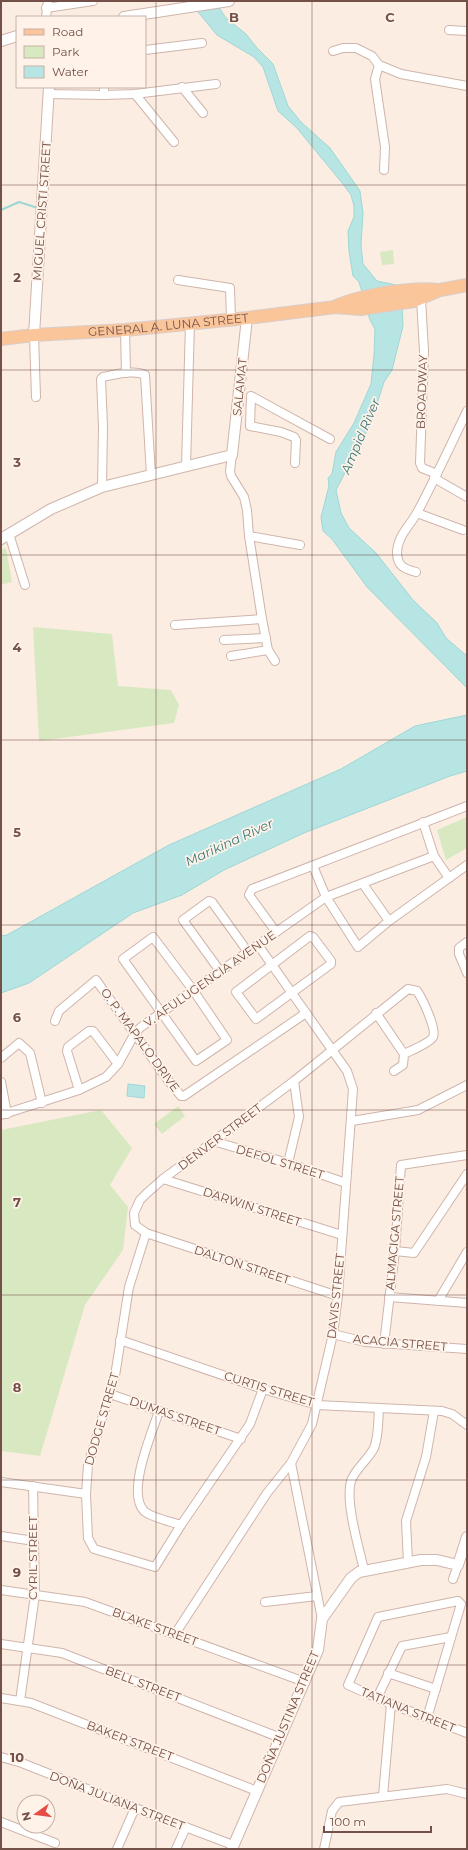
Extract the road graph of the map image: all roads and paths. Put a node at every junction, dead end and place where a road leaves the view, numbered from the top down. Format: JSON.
{"nodes":[{"id":1,"x":93,"y":1,"type":"edge"},
{"id":2,"x":226,"y":1,"type":"edge"},
{"id":3,"x":47,"y":5,"type":"edge"},
{"id":4,"x":46,"y":16,"type":"edge"},
{"id":5,"x":131,"y":16,"type":"edge"},
{"id":6,"x":449,"y":30,"type":"dead end"},
{"id":7,"x":467,"y":31,"type":"edge"},
{"id":8,"x":16,"y":36,"type":"edge"},
{"id":9,"x":1,"y":41,"type":"edge"},
{"id":10,"x":202,"y":43,"type":"dead end"},
{"id":11,"x":146,"y":50,"type":"edge"},
{"id":12,"x":332,"y":51,"type":"dead end"},
{"id":13,"x":379,"y":65,"type":"junction"},
{"id":14,"x":216,"y":84,"type":"dead end"},
{"id":15,"x":467,"y":86,"type":"edge"},
{"id":16,"x":182,"y":87,"type":"junction"},
{"id":17,"x":49,"y":90,"type":"edge"},
{"id":18,"x":104,"y":91,"type":"edge"},
{"id":19,"x":135,"y":94,"type":"junction"},
{"id":20,"x":203,"y":114,"type":"dead end"},
{"id":21,"x":174,"y":142,"type":"dead end"},
{"id":22,"x":384,"y":170,"type":"dead end"},
{"id":23,"x":178,"y":280,"type":"dead end"},
{"id":24,"x":467,"y":285,"type":"edge"},
{"id":25,"x":416,"y":297,"type":"junction"},
{"id":26,"x":247,"y":318,"type":"junction"},
{"id":27,"x":232,"y":319,"type":"junction"},
{"id":28,"x":190,"y":323,"type":"junction"},
{"id":29,"x":125,"y":330,"type":"junction"},
{"id":30,"x":34,"y":335,"type":"junction"},
{"id":31,"x":1,"y":339,"type":"edge"},
{"id":32,"x":126,"y":374,"type":"junction"},
{"id":33,"x":239,"y":394,"type":"junction"},
{"id":34,"x":251,"y":396,"type":"junction"},
{"id":35,"x":36,"y":397,"type":"dead end"},
{"id":36,"x":467,"y":411,"type":"edge"},
{"id":37,"x":330,"y":440,"type":"dead end"},
{"id":38,"x":232,"y":455,"type":"junction"},
{"id":39,"x":295,"y":463,"type":"dead end"},
{"id":40,"x":186,"y":466,"type":"junction"},
{"id":41,"x":151,"y":475,"type":"junction"},
{"id":42,"x":436,"y":476,"type":"junction"},
{"id":43,"x":102,"y":487,"type":"junction"},
{"id":44,"x":467,"y":497,"type":"edge"},
{"id":45,"x":417,"y":513,"type":"junction"},
{"id":46,"x":463,"y":530,"type":"dead end"},
{"id":47,"x":249,"y":536,"type":"junction"},
{"id":48,"x":5,"y":537,"type":"edge"},
{"id":49,"x":300,"y":545,"type":"dead end"},
{"id":50,"x":416,"y":572,"type":"dead end"},
{"id":51,"x":25,"y":585,"type":"dead end"},
{"id":52,"x":262,"y":619,"type":"junction"},
{"id":53,"x":175,"y":625,"type":"dead end"},
{"id":54,"x":266,"y":638,"type":"junction"},
{"id":55,"x":224,"y":640,"type":"dead end"},
{"id":56,"x":268,"y":650,"type":"junction"},
{"id":57,"x":231,"y":656,"type":"dead end"},
{"id":58,"x":275,"y":661,"type":"dead end"},
{"id":59,"x":467,"y":806,"type":"edge"},
{"id":60,"x":423,"y":822,"type":"junction"},
{"id":61,"x":434,"y":856,"type":"junction"},
{"id":62,"x":467,"y":865,"type":"edge"},
{"id":63,"x":313,"y":866,"type":"junction"},
{"id":64,"x":449,"y":878,"type":"junction"},
{"id":65,"x":364,"y":884,"type":"junction"},
{"id":66,"x":326,"y":897,"type":"junction"},
{"id":67,"x":389,"y":921,"type":"junction"},
{"id":68,"x":276,"y":932,"type":"junction"},
{"id":69,"x":467,"y":942,"type":"edge"},
{"id":70,"x":258,"y":944,"type":"junction"},
{"id":71,"x":248,"y":952,"type":"junction"},
{"id":72,"x":272,"y":965,"type":"junction"},
{"id":73,"x":220,"y":971,"type":"junction"},
{"id":74,"x":467,"y":973,"type":"edge"},
{"id":75,"x":193,"y":990,"type":"junction"},
{"id":76,"x":292,"y":993,"type":"junction"},
{"id":77,"x":161,"y":1013,"type":"junction"},
{"id":78,"x":306,"y":1013,"type":"junction"},
{"id":79,"x":376,"y":1013,"type":"junction"},
{"id":80,"x":55,"y":1021,"type":"dead end"},
{"id":81,"x":135,"y":1033,"type":"junction"},
{"id":82,"x":332,"y":1050,"type":"junction"},
{"id":83,"x":404,"y":1054,"type":"junction"},
{"id":84,"x":1,"y":1058,"type":"edge"},
{"id":85,"x":118,"y":1064,"type":"junction"},
{"id":86,"x":394,"y":1072,"type":"dead end"},
{"id":87,"x":294,"y":1081,"type":"junction"},
{"id":88,"x":1,"y":1082,"type":"edge"},
{"id":89,"x":467,"y":1085,"type":"edge"},
{"id":90,"x":79,"y":1090,"type":"junction"},
{"id":91,"x":42,"y":1103,"type":"junction"},
{"id":92,"x":4,"y":1114,"type":"edge"},
{"id":93,"x":352,"y":1121,"type":"junction"},
{"id":94,"x":213,"y":1141,"type":"junction"},
{"id":95,"x":467,"y":1155,"type":"edge"},
{"id":96,"x":288,"y":1163,"type":"junction"},
{"id":97,"x":467,"y":1174,"type":"edge"},
{"id":98,"x":163,"y":1179,"type":"junction"},
{"id":99,"x":346,"y":1183,"type":"junction"},
{"id":100,"x":146,"y":1233,"type":"junction"},
{"id":101,"x":342,"y":1235,"type":"junction"},
{"id":102,"x":395,"y":1251,"type":"junction"},
{"id":103,"x":467,"y":1252,"type":"edge"},
{"id":104,"x":338,"y":1296,"type":"junction"},
{"id":105,"x":389,"y":1297,"type":"junction"},
{"id":106,"x":438,"y":1301,"type":"junction"},
{"id":107,"x":467,"y":1303,"type":"edge"},
{"id":108,"x":333,"y":1334,"type":"junction"},
{"id":109,"x":120,"y":1340,"type":"junction"},
{"id":110,"x":384,"y":1344,"type":"junction"},
{"id":111,"x":467,"y":1349,"type":"edge"},
{"id":112,"x":263,"y":1389,"type":"junction"},
{"id":113,"x":110,"y":1394,"type":"junction"},
{"id":114,"x":317,"y":1405,"type":"junction"},
{"id":115,"x":379,"y":1408,"type":"junction"},
{"id":116,"x":159,"y":1411,"type":"junction"},
{"id":117,"x":434,"y":1411,"type":"junction"},
{"id":118,"x":467,"y":1425,"type":"edge"},
{"id":119,"x":240,"y":1439,"type":"junction"},
{"id":120,"x":291,"y":1463,"type":"junction"},
{"id":121,"x":1,"y":1482,"type":"edge"},
{"id":122,"x":33,"y":1486,"type":"junction"},
{"id":123,"x":86,"y":1494,"type":"junction"},
{"id":124,"x":181,"y":1525,"type":"junction"},
{"id":125,"x":1,"y":1536,"type":"edge"},
{"id":126,"x":467,"y":1537,"type":"edge"},
{"id":127,"x":34,"y":1541,"type":"junction"},
{"id":128,"x":408,"y":1562,"type":"junction"},
{"id":129,"x":458,"y":1565,"type":"junction"},
{"id":130,"x":364,"y":1570,"type":"junction"},
{"id":131,"x":453,"y":1579,"type":"dead end"},
{"id":132,"x":1,"y":1590,"type":"edge"},
{"id":133,"x":35,"y":1595,"type":"junction"},
{"id":134,"x":317,"y":1596,"type":"junction"},
{"id":135,"x":266,"y":1602,"type":"dead end"},
{"id":136,"x":322,"y":1619,"type":"junction"},
{"id":137,"x":175,"y":1634,"type":"junction"},
{"id":138,"x":451,"y":1637,"type":"junction"},
{"id":139,"x":1,"y":1644,"type":"edge"},
{"id":140,"x":27,"y":1647,"type":"junction"},
{"id":141,"x":388,"y":1672,"type":"junction"},
{"id":142,"x":305,"y":1682,"type":"junction"},
{"id":143,"x":436,"y":1689,"type":"junction"},
{"id":144,"x":1,"y":1698,"type":"edge"},
{"id":145,"x":377,"y":1698,"type":"junction"},
{"id":146,"x":20,"y":1701,"type":"junction"},
{"id":147,"x":391,"y":1704,"type":"junction"},
{"id":148,"x":428,"y":1718,"type":"junction"},
{"id":149,"x":467,"y":1734,"type":"edge"},
{"id":150,"x":281,"y":1738,"type":"junction"},
{"id":151,"x":1,"y":1757,"type":"edge"},
{"id":152,"x":257,"y":1791,"type":"junction"},
{"id":153,"x":467,"y":1794,"type":"edge"},
{"id":154,"x":383,"y":1796,"type":"junction"},
{"id":155,"x":135,"y":1808,"type":"junction"},
{"id":156,"x":1,"y":1822,"type":"edge"},
{"id":157,"x":186,"y":1827,"type":"junction"},
{"id":158,"x":55,"y":1843,"type":"dead end"},
{"id":159,"x":232,"y":1847,"type":"edge"},
{"id":160,"x":117,"y":1849,"type":"edge"},
{"id":161,"x":176,"y":1849,"type":"edge"},
{"id":162,"x":324,"y":1849,"type":"edge"}],
"edges":[{"from":1,"to":3,"type":"street"},
{"from":2,"to":5,"type":"street"},
{"from":3,"to":4,"type":"street"},
{"from":6,"to":7,"type":"street"},
{"from":8,"to":9,"type":"street"},
{"from":10,"to":11,"type":"street"},
{"from":12,"to":13,"type":"street"},
{"from":13,"to":15,"type":"street"},
{"from":13,"to":22,"type":"street"},
{"from":14,"to":16,"type":"street"},
{"from":16,"to":19,"type":"street"},
{"from":16,"to":20,"type":"street"},
{"from":17,"to":18,"type":"street"},
{"from":17,"to":30,"type":"street","name":"MIGUEL CRISTI STREET"},
{"from":18,"to":19,"type":"street"},
{"from":19,"to":21,"type":"street"},
{"from":23,"to":27,"type":"street"},
{"from":24,"to":25,"type":"main road","name":"GENERAL A. LUNA STREET"},
{"from":25,"to":26,"type":"main road","name":"GENERAL A. LUNA STREET"},
{"from":25,"to":42,"type":"street","name":"BROADWAY"},
{"from":26,"to":27,"type":"main road","name":"GENERAL A. LUNA STREET"},
{"from":26,"to":33,"type":"street","name":"SALAMAT"},
{"from":27,"to":28,"type":"main road","name":"GENERAL A. LUNA STREET"},
{"from":28,"to":29,"type":"main road","name":"GENERAL A. LUNA STREET"},
{"from":28,"to":40,"type":"street"},
{"from":29,"to":30,"type":"main road","name":"GENERAL A. LUNA STREET"},
{"from":29,"to":32,"type":"street"},
{"from":30,"to":31,"type":"main road","name":"GENERAL A. LUNA STREET"},
{"from":30,"to":35,"type":"street"},
{"from":32,"to":41,"type":"street"},
{"from":32,"to":43,"type":"street"},
{"from":33,"to":34,"type":"street"},
{"from":33,"to":38,"type":"street","name":"SALAMAT"},
{"from":34,"to":37,"type":"street"},
{"from":34,"to":39,"type":"street"},
{"from":36,"to":42,"type":"street"},
{"from":38,"to":40,"type":"street"},
{"from":38,"to":47,"type":"street"},
{"from":40,"to":41,"type":"street"},
{"from":41,"to":43,"type":"street"},
{"from":42,"to":44,"type":"street","name":"BROADWAY"},
{"from":42,"to":45,"type":"street"},
{"from":43,"to":48,"type":"street"},
{"from":45,"to":46,"type":"street"},
{"from":45,"to":50,"type":"street"},
{"from":47,"to":49,"type":"street"},
{"from":47,"to":52,"type":"street"},
{"from":48,"to":51,"type":"street"},
{"from":52,"to":53,"type":"street"},
{"from":52,"to":54,"type":"street"},
{"from":54,"to":55,"type":"street"},
{"from":54,"to":56,"type":"street"},
{"from":56,"to":57,"type":"street"},
{"from":56,"to":58,"type":"street"},
{"from":59,"to":60,"type":"street"},
{"from":60,"to":61,"type":"street"},
{"from":60,"to":63,"type":"street"},
{"from":61,"to":64,"type":"street"},
{"from":61,"to":65,"type":"street","name":"V. AFULUGENCIA AVENUE"},
{"from":62,"to":64,"type":"street"},
{"from":63,"to":66,"type":"street"},
{"from":63,"to":68,"type":"street"},
{"from":64,"to":67,"type":"street"},
{"from":65,"to":66,"type":"street","name":"V. AFULUGENCIA AVENUE"},
{"from":65,"to":67,"type":"street"},
{"from":66,"to":67,"type":"street"},
{"from":66,"to":68,"type":"street","name":"V. AFULUGENCIA AVENUE"},
{"from":68,"to":70,"type":"street","name":"V. AFULUGENCIA AVENUE"},
{"from":69,"to":74,"type":"street"},
{"from":70,"to":71,"type":"street","name":"V. AFULUGENCIA AVENUE"},
{"from":70,"to":72,"type":"street","name":"DAVIS STREET"},
{"from":71,"to":73,"type":"street","name":"V. AFULUGENCIA AVENUE"},
{"from":71,"to":73,"type":"street"},
{"from":72,"to":76,"type":"street","name":"DAVIS STREET"},
{"from":72,"to":76,"type":"street"},
{"from":72,"to":76,"type":"street"},
{"from":73,"to":75,"type":"street","name":"V. AFULUGENCIA AVENUE"},
{"from":75,"to":77,"type":"street","name":"V. AFULUGENCIA AVENUE"},
{"from":75,"to":77,"type":"street"},
{"from":75,"to":77,"type":"street"},
{"from":76,"to":78,"type":"street","name":"DAVIS STREET"},
{"from":77,"to":81,"type":"street","name":"V. AFULUGENCIA AVENUE"},
{"from":78,"to":81,"type":"street","name":"O. P. MAPALO DRIVE"},
{"from":78,"to":82,"type":"street","name":"DAVIS STREET"},
{"from":79,"to":82,"type":"street","name":"DENVER STREET"},
{"from":79,"to":83,"type":"street"},
{"from":79,"to":83,"type":"street","name":"DENVER STREET"},
{"from":80,"to":81,"type":"street","name":"O. P. MAPALO DRIVE"},
{"from":81,"to":85,"type":"street","name":"V. AFULUGENCIA AVENUE"},
{"from":82,"to":87,"type":"street","name":"DENVER STREET"},
{"from":82,"to":93,"type":"street","name":"DAVIS STREET"},
{"from":83,"to":86,"type":"street"},
{"from":84,"to":91,"type":"street"},
{"from":85,"to":90,"type":"street","name":"V. AFULUGENCIA AVENUE"},
{"from":85,"to":90,"type":"street"},
{"from":87,"to":94,"type":"street","name":"DENVER STREET"},
{"from":87,"to":96,"type":"street"},
{"from":88,"to":92,"type":"street"},
{"from":89,"to":93,"type":"street"},
{"from":90,"to":91,"type":"street","name":"V. AFULUGENCIA AVENUE"},
{"from":91,"to":92,"type":"street","name":"V. AFULUGENCIA AVENUE"},
{"from":93,"to":99,"type":"street","name":"DAVIS STREET"},
{"from":94,"to":96,"type":"street","name":"DEFOL STREET"},
{"from":94,"to":98,"type":"street","name":"DENVER STREET"},
{"from":95,"to":102,"type":"street","name":"ALMACIGA STREET"},
{"from":96,"to":99,"type":"street","name":"DEFOL STREET"},
{"from":97,"to":102,"type":"street"},
{"from":98,"to":100,"type":"street","name":"DENVER STREET"},
{"from":98,"to":101,"type":"street","name":"DARWIN STREET"},
{"from":99,"to":101,"type":"street","name":"DAVIS STREET"},
{"from":100,"to":104,"type":"street","name":"DALTON STREET"},
{"from":100,"to":109,"type":"street","name":"DODGE STREET"},
{"from":101,"to":104,"type":"street","name":"DAVIS STREET"},
{"from":102,"to":105,"type":"street","name":"ALMACIGA STREET"},
{"from":103,"to":106,"type":"street"},
{"from":104,"to":108,"type":"street","name":"DAVIS STREET"},
{"from":105,"to":106,"type":"street"},
{"from":105,"to":110,"type":"street","name":"ALMACIGA STREET"},
{"from":106,"to":107,"type":"street"},
{"from":108,"to":110,"type":"street","name":"ACACIA STREET"},
{"from":108,"to":114,"type":"street","name":"DAVIS STREET"},
{"from":109,"to":112,"type":"street","name":"CURTIS STREET"},
{"from":109,"to":113,"type":"street","name":"DODGE STREET"},
{"from":110,"to":111,"type":"street","name":"ACACIA STREET"},
{"from":112,"to":114,"type":"street","name":"CURTIS STREET"},
{"from":112,"to":119,"type":"street","name":"DODGE STREET"},
{"from":113,"to":116,"type":"street","name":"DUMAS STREET"},
{"from":113,"to":123,"type":"street","name":"DODGE STREET"},
{"from":114,"to":115,"type":"street","name":"CURTIS STREET"},
{"from":114,"to":120,"type":"street","name":"DAVIS STREET"},
{"from":115,"to":117,"type":"street","name":"CURTIS STREET"},
{"from":115,"to":130,"type":"street"},
{"from":116,"to":119,"type":"street","name":"DUMAS STREET"},
{"from":116,"to":124,"type":"street"},
{"from":117,"to":118,"type":"street","name":"CURTIS STREET"},
{"from":117,"to":128,"type":"street"},
{"from":119,"to":124,"type":"street","name":"DODGE STREET"},
{"from":120,"to":134,"type":"street","name":"DOÑA JUSTINA STREET"},
{"from":120,"to":137,"type":"street","name":"DAVIS STREET"},
{"from":121,"to":122,"type":"street"},
{"from":122,"to":123,"type":"street"},
{"from":122,"to":127,"type":"street","name":"CYRIL STREET"},
{"from":123,"to":124,"type":"street","name":"DODGE STREET"},
{"from":125,"to":127,"type":"street"},
{"from":126,"to":129,"type":"street"},
{"from":127,"to":133,"type":"street","name":"CYRIL STREET"},
{"from":128,"to":129,"type":"street"},
{"from":128,"to":130,"type":"street"},
{"from":129,"to":131,"type":"street"},
{"from":130,"to":136,"type":"street"},
{"from":132,"to":133,"type":"street","name":"BLAKE STREET"},
{"from":133,"to":137,"type":"street","name":"BLAKE STREET"},
{"from":133,"to":140,"type":"street","name":"CYRIL STREET"},
{"from":134,"to":135,"type":"street"},
{"from":134,"to":136,"type":"street","name":"DOÑA JUSTINA STREET"},
{"from":136,"to":142,"type":"street","name":"DOÑA JUSTINA STREET"},
{"from":137,"to":142,"type":"street","name":"BLAKE STREET"},
{"from":138,"to":141,"type":"street"},
{"from":138,"to":143,"type":"street"},
{"from":138,"to":145,"type":"street","name":"TATIANA STREET"},
{"from":139,"to":140,"type":"street","name":"BELL STREET"},
{"from":140,"to":146,"type":"street","name":"CYRIL STREET"},
{"from":140,"to":150,"type":"street","name":"BELL STREET"},
{"from":141,"to":143,"type":"street"},
{"from":141,"to":145,"type":"street"},
{"from":142,"to":150,"type":"street","name":"DOÑA JUSTINA STREET"},
{"from":143,"to":148,"type":"street"},
{"from":144,"to":146,"type":"street","name":"BAKER STREET"},
{"from":145,"to":147,"type":"street","name":"TATIANA STREET"},
{"from":146,"to":152,"type":"street","name":"BAKER STREET"},
{"from":147,"to":148,"type":"street","name":"TATIANA STREET"},
{"from":147,"to":154,"type":"street"},
{"from":148,"to":149,"type":"street","name":"TATIANA STREET"},
{"from":150,"to":152,"type":"street","name":"DOÑA JUSTINA STREET"},
{"from":151,"to":155,"type":"street","name":"DOÑA JULIANA STREET"},
{"from":152,"to":159,"type":"street","name":"DOÑA JUSTINA STREET"},
{"from":153,"to":154,"type":"street"},
{"from":154,"to":162,"type":"street"},
{"from":155,"to":157,"type":"street","name":"DOÑA JULIANA STREET"},
{"from":155,"to":160,"type":"street"},
{"from":156,"to":158,"type":"street"},
{"from":157,"to":159,"type":"street","name":"DOÑA JULIANA STREET"},
{"from":157,"to":161,"type":"street"}]}
